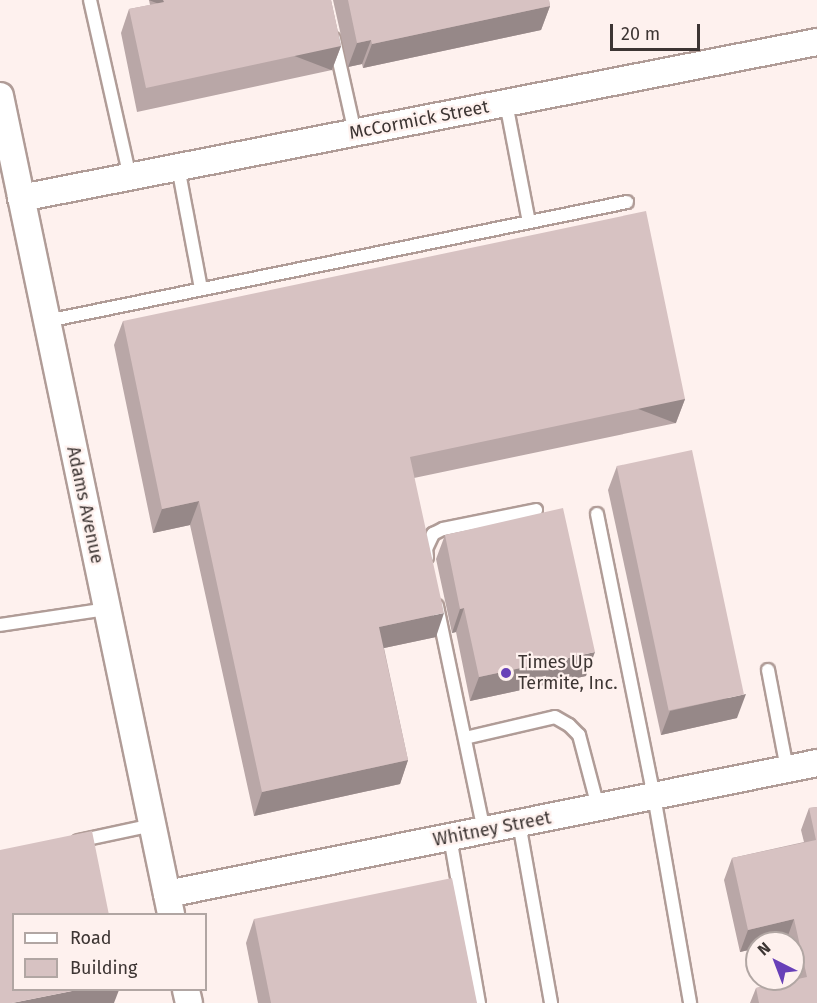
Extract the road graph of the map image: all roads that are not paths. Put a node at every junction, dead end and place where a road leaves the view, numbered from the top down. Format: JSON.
{"nodes":[{"id":1,"x":90,"y":0,"type":"edge"},
{"id":2,"x":330,"y":22,"type":"edge"},
{"id":3,"x":817,"y":42,"type":"edge"},
{"id":4,"x":0,"y":96,"type":"edge"},
{"id":5,"x":506,"y":103,"type":"junction"},
{"id":6,"x":355,"y":133,"type":"junction"},
{"id":7,"x":178,"y":167,"type":"junction"},
{"id":8,"x":130,"y":177,"type":"junction"},
{"id":9,"x":21,"y":198,"type":"junction"},
{"id":10,"x":627,"y":202,"type":"dead end"},
{"id":11,"x":529,"y":222,"type":"junction"},
{"id":12,"x":201,"y":289,"type":"junction"},
{"id":13,"x":47,"y":321,"type":"junction"},
{"id":14,"x":536,"y":510,"type":"dead end"},
{"id":15,"x":597,"y":514,"type":"dead end"},
{"id":16,"x":430,"y":572,"type":"edge"},
{"id":17,"x":435,"y":594,"type":"edge"},
{"id":18,"x":107,"y":609,"type":"junction"},
{"id":19,"x":0,"y":626,"type":"edge"},
{"id":20,"x":768,"y":670,"type":"dead end"},
{"id":21,"x":465,"y":738,"type":"junction"},
{"id":22,"x":817,"y":763,"type":"edge"},
{"id":23,"x":787,"y":769,"type":"junction"},
{"id":24,"x":654,"y":796,"type":"junction"},
{"id":25,"x":598,"y":807,"type":"junction"},
{"id":26,"x":519,"y":823,"type":"junction"},
{"id":27,"x":153,"y":825,"type":"junction"},
{"id":28,"x":484,"y":830,"type":"junction"},
{"id":29,"x":450,"y":837,"type":"junction"},
{"id":30,"x":67,"y":843,"type":"edge"},
{"id":31,"x":169,"y":904,"type":"edge"},
{"id":32,"x":479,"y":1003,"type":"edge"},
{"id":33,"x":551,"y":1003,"type":"edge"},
{"id":34,"x":690,"y":1003,"type":"edge"}],
"edges":[{"from":1,"to":8,"type":"lane"},
{"from":2,"to":6,"type":"lane"},
{"from":3,"to":5,"type":"street","name":"McCormick Street"},
{"from":4,"to":9,"type":"street","name":"Adams Avenue"},
{"from":5,"to":6,"type":"street","name":"McCormick Street"},
{"from":5,"to":11,"type":"lane"},
{"from":6,"to":7,"type":"street","name":"McCormick Street"},
{"from":7,"to":8,"type":"street","name":"McCormick Street"},
{"from":7,"to":12,"type":"lane"},
{"from":8,"to":9,"type":"street","name":"McCormick Street"},
{"from":9,"to":13,"type":"street","name":"Adams Avenue"},
{"from":10,"to":11,"type":"lane"},
{"from":11,"to":12,"type":"lane"},
{"from":12,"to":13,"type":"lane"},
{"from":13,"to":18,"type":"street","name":"Adams Avenue"},
{"from":14,"to":16,"type":"lane"},
{"from":15,"to":24,"type":"lane"},
{"from":17,"to":21,"type":"lane"},
{"from":18,"to":19,"type":"lane"},
{"from":18,"to":27,"type":"street","name":"Adams Avenue"},
{"from":20,"to":23,"type":"lane"},
{"from":21,"to":25,"type":"lane"},
{"from":21,"to":28,"type":"lane"},
{"from":22,"to":23,"type":"street","name":"Whitney Street"},
{"from":23,"to":24,"type":"street","name":"Whitney Street"},
{"from":24,"to":25,"type":"street","name":"Whitney Street"},
{"from":24,"to":34,"type":"lane"},
{"from":25,"to":26,"type":"street","name":"Whitney Street"},
{"from":26,"to":28,"type":"street","name":"Whitney Street"},
{"from":26,"to":33,"type":"lane"},
{"from":27,"to":30,"type":"lane"},
{"from":27,"to":31,"type":"street","name":"Adams Avenue"},
{"from":28,"to":29,"type":"street","name":"Whitney Street"},
{"from":29,"to":31,"type":"street","name":"Whitney Street"},
{"from":29,"to":32,"type":"lane"}]}
